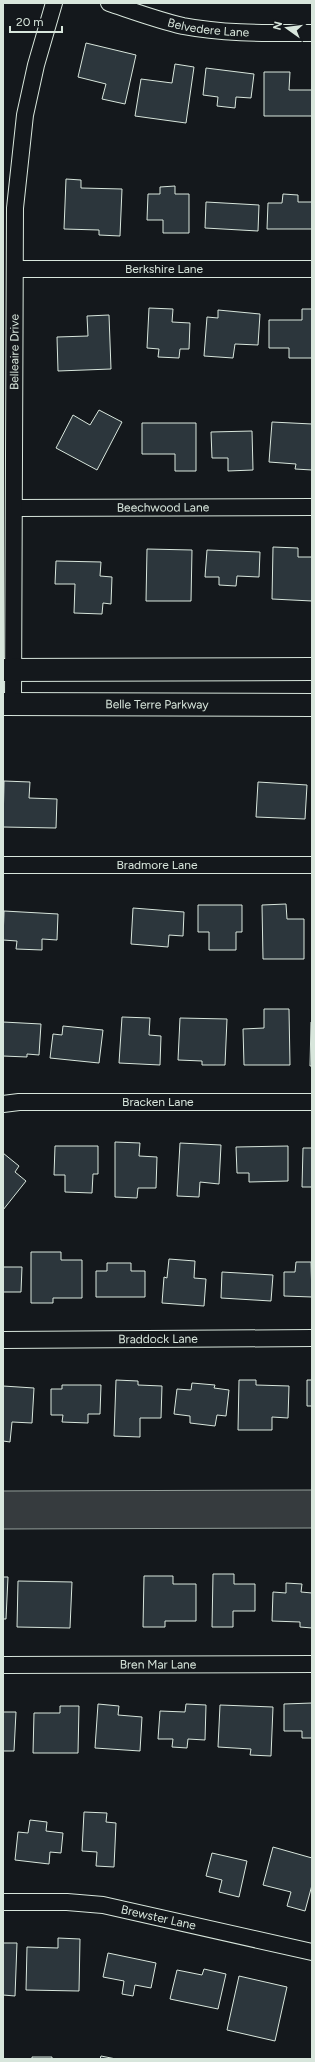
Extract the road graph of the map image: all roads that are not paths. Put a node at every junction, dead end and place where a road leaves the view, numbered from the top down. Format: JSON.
{"nodes":[{"id":1,"x":54,"y":3,"type":"edge"},
{"id":2,"x":109,"y":3,"type":"edge"},
{"id":3,"x":312,"y":33,"type":"edge"},
{"id":4,"x":15,"y":269,"type":"junction"},
{"id":5,"x":312,"y":270,"type":"edge"},
{"id":6,"x":312,"y":507,"type":"edge"},
{"id":7,"x":14,"y":508,"type":"junction"},
{"id":8,"x":312,"y":669,"type":"edge"},
{"id":9,"x":8,"y":670,"type":"edge"},
{"id":10,"x":8,"y":704,"type":"edge"},
{"id":11,"x":312,"y":705,"type":"edge"},
{"id":12,"x":3,"y":865,"type":"edge"},
{"id":13,"x":312,"y":865,"type":"edge"},
{"id":14,"x":312,"y":1102,"type":"edge"},
{"id":15,"x":3,"y":1104,"type":"edge"},
{"id":16,"x":312,"y":1338,"type":"edge"},
{"id":17,"x":3,"y":1340,"type":"edge"},
{"id":18,"x":312,"y":1664,"type":"edge"},
{"id":19,"x":3,"y":1665,"type":"edge"},
{"id":20,"x":3,"y":1902,"type":"edge"},
{"id":21,"x":312,"y":1952,"type":"edge"}],
"edges":[{"from":1,"to":4,"type":"street","name":"Belleaire Drive"},
{"from":2,"to":3,"type":"street","name":"Belvedere Lane"},
{"from":4,"to":5,"type":"street","name":"Berkshire Lane"},
{"from":4,"to":7,"type":"street","name":"Belleaire Drive"},
{"from":6,"to":7,"type":"street","name":"Beechwood Lane"},
{"from":7,"to":9,"type":"street","name":"Belleaire Drive"},
{"from":8,"to":9,"type":"main road"},
{"from":9,"to":10,"type":"street","name":"Belleaire Drive"},
{"from":10,"to":11,"type":"main road","name":"Belle Terre Parkway"},
{"from":12,"to":13,"type":"street","name":"Bradmore Lane"},
{"from":14,"to":15,"type":"street","name":"Bracken Lane"},
{"from":16,"to":17,"type":"street","name":"Braddock Lane"},
{"from":18,"to":19,"type":"street","name":"Bren Mar Lane"},
{"from":20,"to":21,"type":"street","name":"Brewster Lane"}]}
